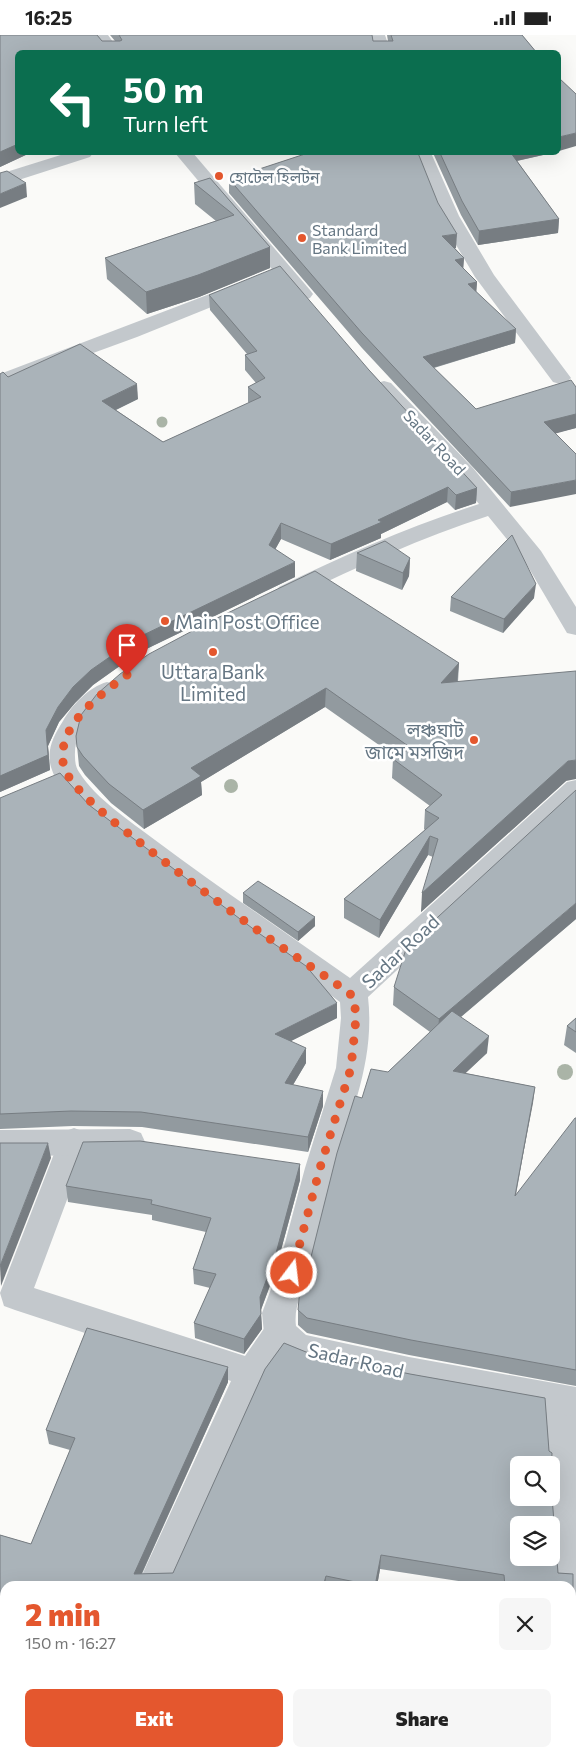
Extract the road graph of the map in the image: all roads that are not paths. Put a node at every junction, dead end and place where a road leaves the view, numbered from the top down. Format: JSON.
{"nodes":[{"id":1,"x":99,"y":35,"type":"edge"},
{"id":2,"x":377,"y":35,"type":"edge"},
{"id":3,"x":111,"y":50,"type":"edge"},
{"id":4,"x":382,"y":50,"type":"edge"},
{"id":5,"x":78,"y":155,"type":"edge"},
{"id":6,"x":185,"y":155,"type":"edge"},
{"id":7,"x":423,"y":155,"type":"edge"},
{"id":8,"x":0,"y":180,"type":"edge"},
{"id":9,"x":270,"y":276,"type":"junction"},
{"id":10,"x":314,"y":307,"type":"edge"},
{"id":11,"x":370,"y":373,"type":"edge"},
{"id":12,"x":560,"y":378,"type":"dead end"},
{"id":13,"x":0,"y":381,"type":"edge"},
{"id":14,"x":494,"y":507,"type":"junction"},
{"id":15,"x":265,"y":603,"type":"edge"},
{"id":16,"x":576,"y":627,"type":"edge"},
{"id":17,"x":127,"y":675,"type":"edge"},
{"id":18,"x":68,"y":774,"type":"junction"},
{"id":19,"x":43,"y":785,"type":"edge"},
{"id":20,"x":576,"y":789,"type":"edge"},
{"id":21,"x":354,"y":997,"type":"junction"},
{"id":22,"x":74,"y":1141,"type":"junction"},
{"id":23,"x":0,"y":1143,"type":"edge"},
{"id":24,"x":162,"y":1145,"type":"edge"},
{"id":25,"x":290,"y":1164,"type":"edge"},
{"id":26,"x":320,"y":1168,"type":"junction"},
{"id":27,"x":280,"y":1333,"type":"junction"},
{"id":28,"x":252,"y":1373,"type":"junction"},
{"id":29,"x":568,"y":1401,"type":"edge"},
{"id":30,"x":157,"y":1581,"type":"edge"},
{"id":31,"x":575,"y":1581,"type":"edge"}],
"edges":[{"from":1,"to":3,"type":"street"},
{"from":2,"to":4,"type":"street"},
{"from":5,"to":8,"type":"street"},
{"from":6,"to":9,"type":"street"},
{"from":7,"to":12,"type":"street"},
{"from":9,"to":10,"type":"street"},
{"from":9,"to":13,"type":"street"},
{"from":11,"to":14,"type":"street","name":"Sadar Road"},
{"from":14,"to":15,"type":"street"},
{"from":14,"to":16,"type":"street","name":"Sadar Road"},
{"from":17,"to":18,"type":"street"},
{"from":18,"to":19,"type":"street"},
{"from":18,"to":21,"type":"street"},
{"from":20,"to":21,"type":"street","name":"Sadar Road"},
{"from":21,"to":26,"type":"street","name":"Sadar Road"},
{"from":22,"to":23,"type":"street"},
{"from":22,"to":24,"type":"street"},
{"from":22,"to":28,"type":"street"},
{"from":25,"to":26,"type":"street"},
{"from":26,"to":27,"type":"street","name":"Sadar Road"},
{"from":27,"to":28,"type":"street"},
{"from":27,"to":29,"type":"street","name":"Sadar Road"},
{"from":28,"to":30,"type":"street"},
{"from":29,"to":31,"type":"street"}]}
